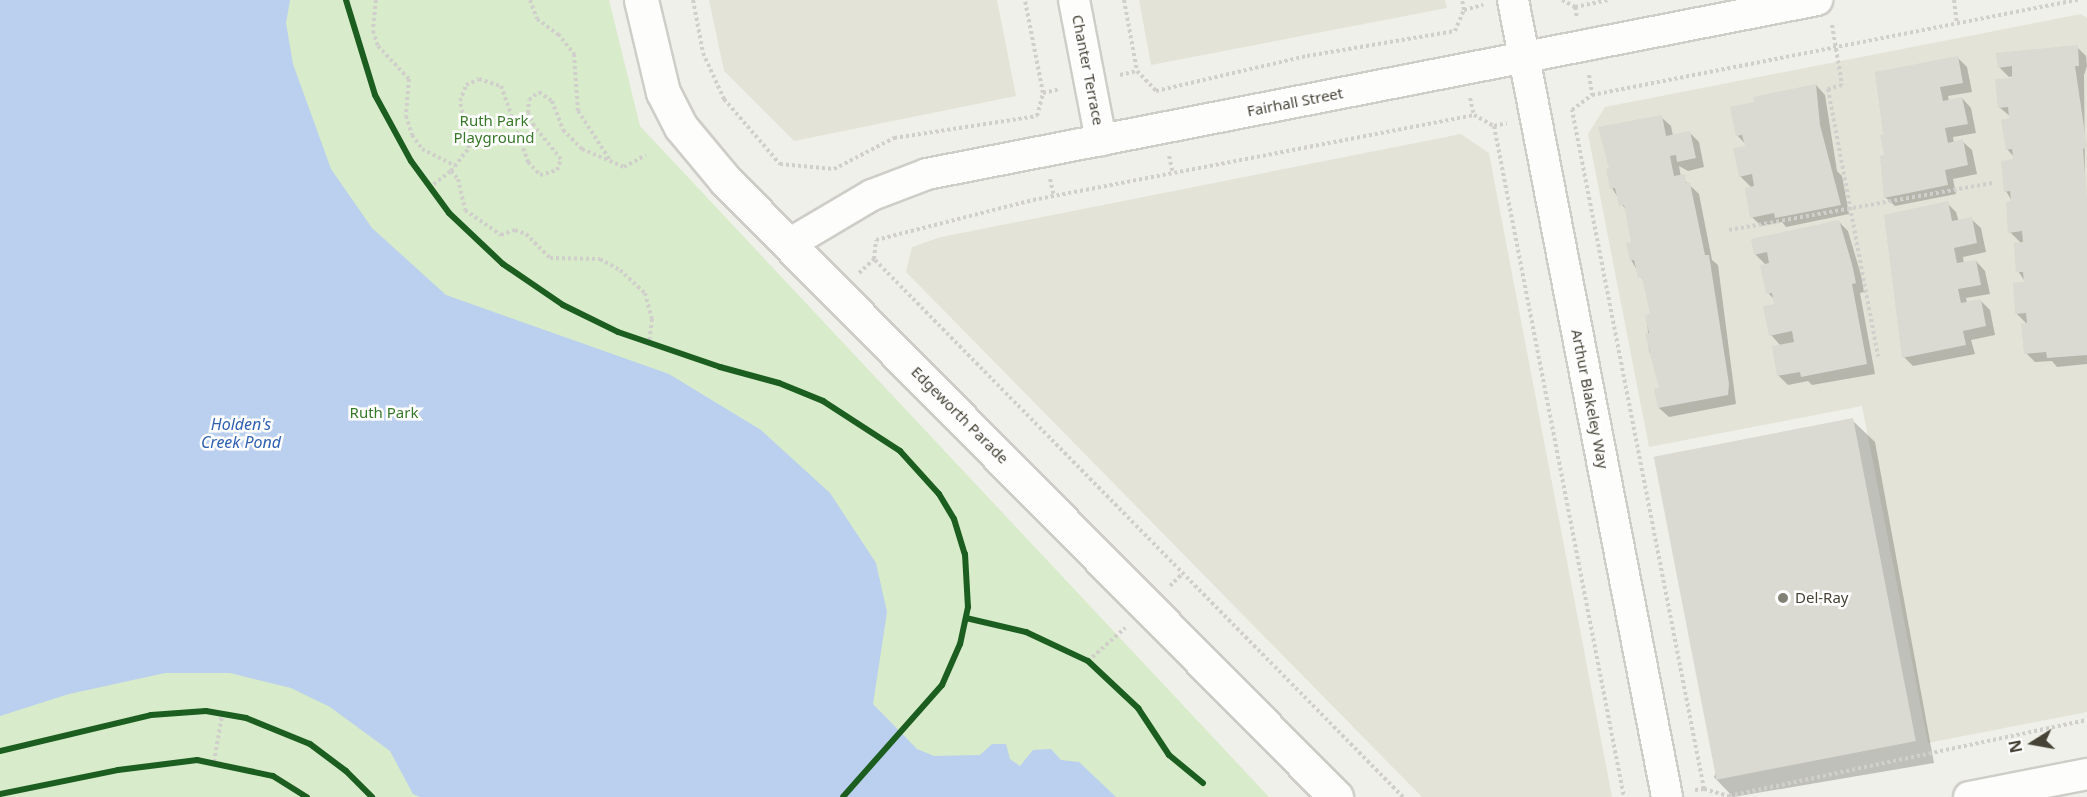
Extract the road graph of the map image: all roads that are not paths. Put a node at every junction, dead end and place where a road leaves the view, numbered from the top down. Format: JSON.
{"nodes":[{"id":1,"x":640,"y":0,"type":"edge"},
{"id":2,"x":1074,"y":0,"type":"edge"},
{"id":3,"x":1513,"y":0,"type":"edge"},
{"id":4,"x":1824,"y":6,"type":"edge"},
{"id":5,"x":1524,"y":57,"type":"junction"},
{"id":6,"x":1101,"y":140,"type":"junction"},
{"id":7,"x":789,"y":244,"type":"junction"},
{"id":8,"x":2087,"y":774,"type":"edge"},
{"id":9,"x":1336,"y":797,"type":"edge"},
{"id":10,"x":1667,"y":797,"type":"edge"},
{"id":11,"x":1969,"y":797,"type":"edge"}],
"edges":[{"from":1,"to":7,"type":"street","name":"Edgeworth Parade"},
{"from":2,"to":6,"type":"street","name":"Chanter Terrace"},
{"from":3,"to":5,"type":"street","name":"Arthur Blakeley Way"},
{"from":4,"to":5,"type":"street","name":"Fairhall Street"},
{"from":5,"to":6,"type":"street","name":"Fairhall Street"},
{"from":5,"to":10,"type":"street","name":"Arthur Blakeley Way"},
{"from":6,"to":7,"type":"street","name":"Fairhall Street"},
{"from":7,"to":9,"type":"street","name":"Edgeworth Parade"},
{"from":8,"to":11,"type":"street"}]}
